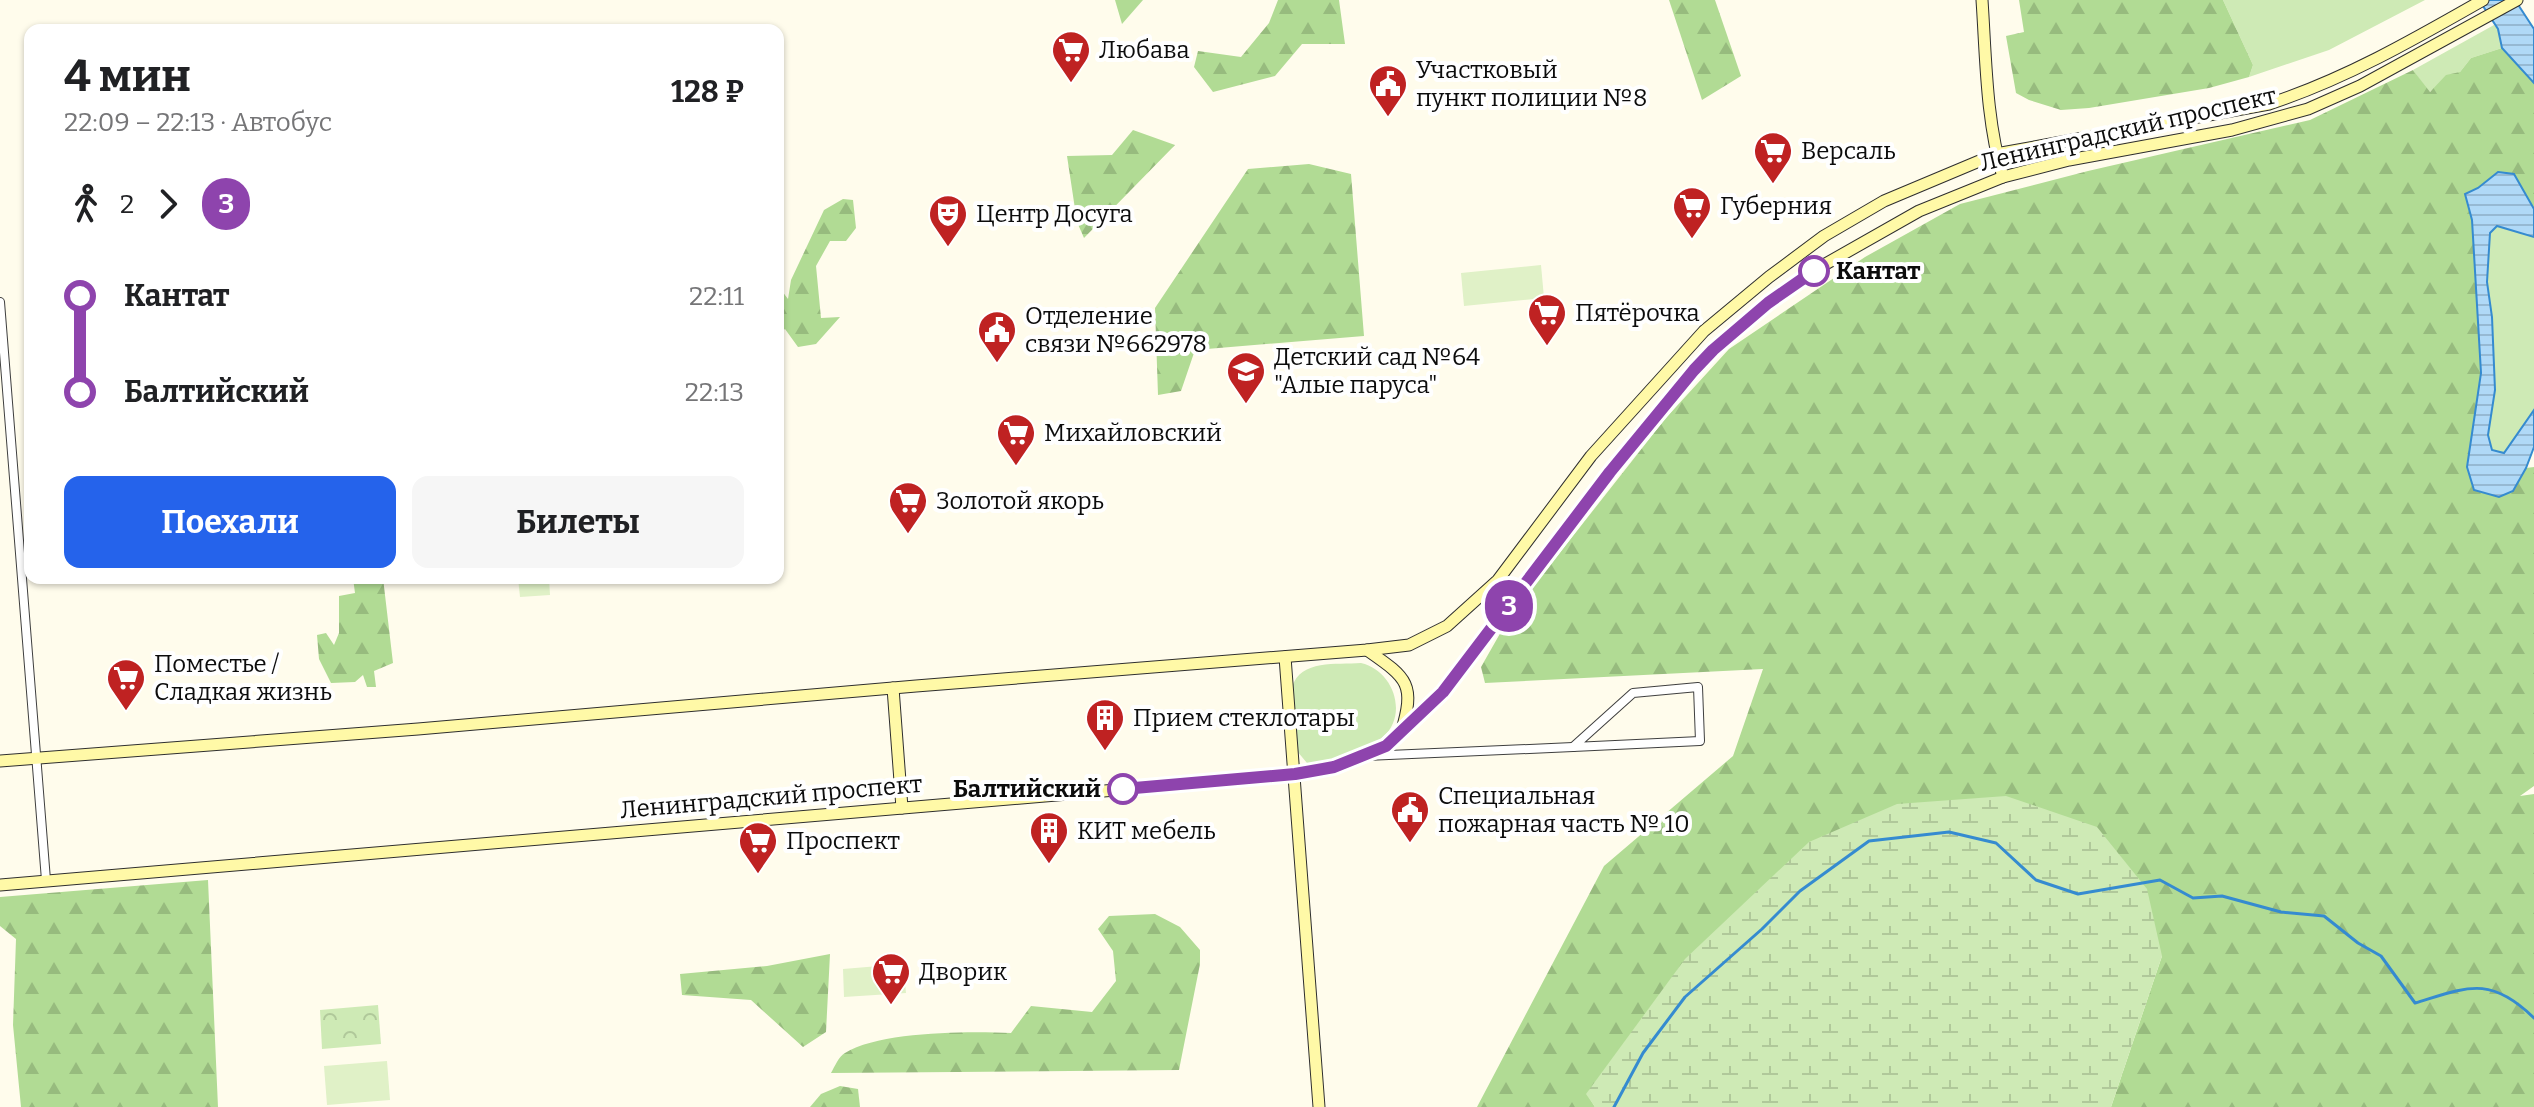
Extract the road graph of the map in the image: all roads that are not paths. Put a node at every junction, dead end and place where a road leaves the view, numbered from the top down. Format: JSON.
{"nodes":[{"id":1,"x":1982,"y":0,"type":"edge"},
{"id":2,"x":2483,"y":0,"type":"edge"},
{"id":3,"x":2517,"y":0,"type":"edge"},
{"id":4,"x":1996,"y":154,"type":"junction"},
{"id":5,"x":2003,"y":177,"type":"junction"},
{"id":6,"x":0,"y":302,"type":"edge"},
{"id":7,"x":1367,"y":650,"type":"junction"},
{"id":8,"x":1285,"y":657,"type":"junction"},
{"id":9,"x":893,"y":688,"type":"junction"},
{"id":10,"x":1401,"y":734,"type":"junction"},
{"id":11,"x":1573,"y":747,"type":"junction"},
{"id":12,"x":1365,"y":756,"type":"junction"},
{"id":13,"x":35,"y":758,"type":"junction"},
{"id":14,"x":0,"y":761,"type":"edge"},
{"id":15,"x":1295,"y":774,"type":"junction"},
{"id":16,"x":902,"y":808,"type":"junction"},
{"id":17,"x":46,"y":880,"type":"junction"},
{"id":18,"x":0,"y":885,"type":"edge"},
{"id":19,"x":1319,"y":1107,"type":"edge"}],
"edges":[{"from":1,"to":4,"type":"main road"},
{"from":2,"to":4,"type":"main road","name":"Ленинградский проспект"},
{"from":3,"to":5,"type":"main road","name":"Ленинградский проспект"},
{"from":4,"to":5,"type":"main road"},
{"from":4,"to":7,"type":"main road","name":"Ленинградский проспект"},
{"from":5,"to":10,"type":"main road","name":"Ленинградский проспект"},
{"from":6,"to":13,"type":"street"},
{"from":7,"to":8,"type":"main road","name":"Ленинградский проспект"},
{"from":7,"to":10,"type":"main road"},
{"from":8,"to":9,"type":"main road","name":"Ленинградский проспект"},
{"from":8,"to":15,"type":"main road"},
{"from":9,"to":13,"type":"main road","name":"Ленинградский проспект"},
{"from":9,"to":16,"type":"main road"},
{"from":10,"to":12,"type":"main road","name":"Ленинградский проспект"},
{"from":11,"to":11,"type":"street"},
{"from":11,"to":12,"type":"street"},
{"from":12,"to":15,"type":"main road","name":"Ленинградский проспект"},
{"from":13,"to":14,"type":"main road","name":"Ленинградский проспект"},
{"from":13,"to":17,"type":"street"},
{"from":15,"to":16,"type":"main road","name":"Ленинградский проспект"},
{"from":15,"to":19,"type":"main road"},
{"from":16,"to":17,"type":"main road","name":"Ленинградский проспект"},
{"from":17,"to":18,"type":"main road","name":"Ленинградский проспект"}]}
